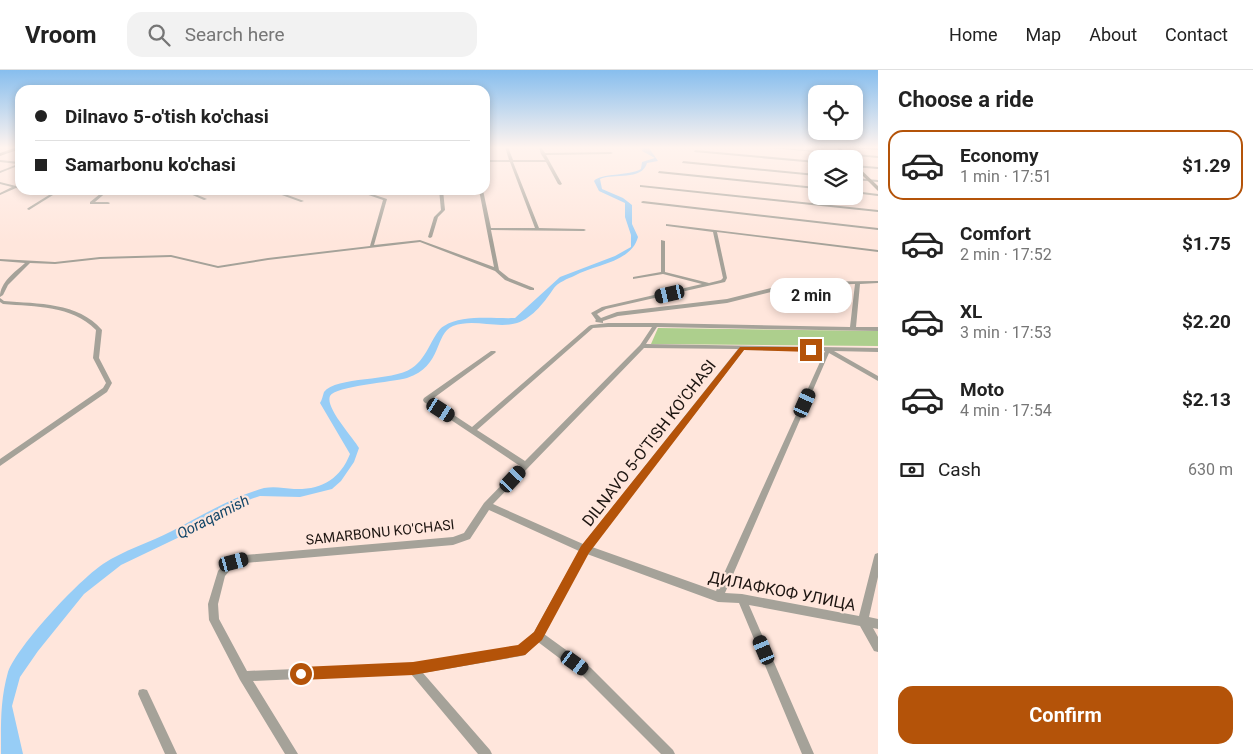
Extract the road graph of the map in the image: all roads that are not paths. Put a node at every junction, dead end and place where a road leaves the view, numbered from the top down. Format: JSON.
{"nodes":[{"id":1,"x":518,"y":179,"type":"edge"},
{"id":2,"x":557,"y":179,"type":"edge"},
{"id":3,"x":727,"y":179,"type":"edge"},
{"id":4,"x":863,"y":179,"type":"edge"},
{"id":5,"x":871,"y":180,"type":"junction"},
{"id":6,"x":878,"y":181,"type":"edge"},
{"id":7,"x":0,"y":183,"type":"edge"},
{"id":8,"x":560,"y":184,"type":"dead end"},
{"id":9,"x":641,"y":186,"type":"dead end"},
{"id":10,"x":15,"y":187,"type":"joint"},
{"id":11,"x":808,"y":187,"type":"edge"},
{"id":12,"x":878,"y":189,"type":"edge"},
{"id":13,"x":863,"y":193,"type":"edge"},
{"id":14,"x":0,"y":194,"type":"edge"},
{"id":15,"x":50,"y":195,"type":"edge"},
{"id":16,"x":100,"y":195,"type":"edge"},
{"id":17,"x":195,"y":195,"type":"edge"},
{"id":18,"x":283,"y":195,"type":"edge"},
{"id":19,"x":372,"y":195,"type":"edge"},
{"id":20,"x":442,"y":195,"type":"edge"},
{"id":21,"x":482,"y":195,"type":"edge"},
{"id":22,"x":878,"y":195,"type":"edge"},
{"id":23,"x":205,"y":199,"type":"dead end"},
{"id":24,"x":302,"y":202,"type":"dead end"},
{"id":25,"x":643,"y":202,"type":"dead end"},
{"id":26,"x":108,"y":204,"type":"dead end"},
{"id":27,"x":29,"y":209,"type":"dead end"},
{"id":28,"x":878,"y":211,"type":"edge"},
{"id":29,"x":667,"y":225,"type":"dead end"},
{"id":30,"x":488,"y":229,"type":"junction"},
{"id":31,"x":538,"y":229,"type":"junction"},
{"id":32,"x":878,"y":229,"type":"edge"},
{"id":33,"x":584,"y":230,"type":"dead end"},
{"id":34,"x":715,"y":231,"type":"junction"},
{"id":35,"x":430,"y":238,"type":"dead end"},
{"id":36,"x":663,"y":241,"type":"dead end"},
{"id":37,"x":372,"y":246,"type":"junction"},
{"id":38,"x":878,"y":252,"type":"edge"},
{"id":39,"x":0,"y":260,"type":"edge"},
{"id":40,"x":29,"y":261,"type":"junction"},
{"id":41,"x":497,"y":270,"type":"junction"},
{"id":42,"x":663,"y":273,"type":"junction"},
{"id":43,"x":635,"y":278,"type":"dead end"},
{"id":44,"x":878,"y":282,"type":"edge"},
{"id":45,"x":858,"y":283,"type":"junction"},
{"id":46,"x":713,"y":285,"type":"junction"},
{"id":47,"x":532,"y":289,"type":"dead end"},
{"id":48,"x":0,"y":295,"type":"edge"},
{"id":49,"x":0,"y":300,"type":"edge"},
{"id":50,"x":598,"y":321,"type":"junction"},
{"id":51,"x":608,"y":325,"type":"junction"},
{"id":52,"x":656,"y":326,"type":"junction"},
{"id":53,"x":854,"y":328,"type":"junction"},
{"id":54,"x":878,"y":329,"type":"edge"},
{"id":55,"x":642,"y":346,"type":"junction"},
{"id":56,"x":742,"y":348,"type":"junction"},
{"id":57,"x":828,"y":350,"type":"junction"},
{"id":58,"x":878,"y":350,"type":"edge"},
{"id":59,"x":494,"y":352,"type":"dead end"},
{"id":60,"x":878,"y":379,"type":"edge"},
{"id":61,"x":472,"y":431,"type":"junction"},
{"id":62,"x":0,"y":462,"type":"edge"},
{"id":63,"x":525,"y":465,"type":"junction"},
{"id":64,"x":487,"y":505,"type":"junction"},
{"id":65,"x":585,"y":549,"type":"junction"},
{"id":66,"x":878,"y":557,"type":"edge"},
{"id":67,"x":718,"y":597,"type":"junction"},
{"id":68,"x":742,"y":599,"type":"junction"},
{"id":69,"x":862,"y":621,"type":"junction"},
{"id":70,"x":878,"y":624,"type":"edge"},
{"id":71,"x":538,"y":636,"type":"junction"},
{"id":72,"x":878,"y":647,"type":"edge"},
{"id":73,"x":413,"y":669,"type":"junction"},
{"id":74,"x":244,"y":676,"type":"junction"},
{"id":75,"x":143,"y":694,"type":"dead end"},
{"id":76,"x":171,"y":754,"type":"edge"},
{"id":77,"x":292,"y":754,"type":"edge"},
{"id":78,"x":486,"y":754,"type":"edge"},
{"id":79,"x":669,"y":754,"type":"edge"},
{"id":80,"x":808,"y":754,"type":"edge"}],
"edges":[{"from":1,"to":31,"type":"street"},
{"from":2,"to":8,"type":"street"},
{"from":3,"to":11,"type":"street"},
{"from":4,"to":5,"type":"street"},
{"from":5,"to":6,"type":"street"},
{"from":5,"to":12,"type":"street"},
{"from":7,"to":10,"type":"street"},
{"from":9,"to":28,"type":"street"},
{"from":10,"to":14,"type":"street"},
{"from":13,"to":22,"type":"street"},
{"from":15,"to":27,"type":"street"},
{"from":16,"to":26,"type":"street"},
{"from":17,"to":23,"type":"street"},
{"from":18,"to":24,"type":"street"},
{"from":19,"to":37,"type":"street"},
{"from":20,"to":35,"type":"street"},
{"from":21,"to":30,"type":"street"},
{"from":25,"to":32,"type":"street"},
{"from":29,"to":34,"type":"street"},
{"from":30,"to":31,"type":"street"},
{"from":30,"to":41,"type":"street"},
{"from":31,"to":33,"type":"street"},
{"from":34,"to":38,"type":"street"},
{"from":34,"to":46,"type":"street"},
{"from":36,"to":42,"type":"street"},
{"from":37,"to":40,"type":"street"},
{"from":37,"to":41,"type":"street"},
{"from":39,"to":40,"type":"street"},
{"from":40,"to":48,"type":"street"},
{"from":41,"to":47,"type":"street"},
{"from":42,"to":43,"type":"street"},
{"from":42,"to":46,"type":"street"},
{"from":44,"to":45,"type":"street"},
{"from":45,"to":50,"type":"street"},
{"from":45,"to":53,"type":"street"},
{"from":46,"to":50,"type":"street"},
{"from":49,"to":62,"type":"street"},
{"from":50,"to":51,"type":"street"},
{"from":51,"to":52,"type":"street"},
{"from":51,"to":61,"type":"street"},
{"from":52,"to":53,"type":"street"},
{"from":52,"to":55,"type":"street","name":"SAMARBONU KO'CHASI"},
{"from":53,"to":54,"type":"street"},
{"from":55,"to":56,"type":"street"},
{"from":55,"to":63,"type":"street","name":"SAMARBONU KO'CHASI"},
{"from":56,"to":57,"type":"street"},
{"from":56,"to":65,"type":"street","name":"DILNAVO 5-O'TISH KO'CHASI"},
{"from":57,"to":58,"type":"street"},
{"from":57,"to":60,"type":"street"},
{"from":57,"to":67,"type":"street"},
{"from":59,"to":61,"type":"street"},
{"from":61,"to":63,"type":"street"},
{"from":63,"to":64,"type":"street","name":"SAMARBONU KO'CHASI"},
{"from":64,"to":65,"type":"street","name":"ДИЛАФКОФ УЛИЦА"},
{"from":64,"to":74,"type":"street","name":"SAMARBONU KO'CHASI"},
{"from":65,"to":67,"type":"street","name":"ДИЛАФКОФ УЛИЦА"},
{"from":65,"to":71,"type":"street","name":"DILNAVO 5-O'TISH KO'CHASI"},
{"from":66,"to":69,"type":"street"},
{"from":67,"to":68,"type":"street","name":"ДИЛАФКОФ УЛИЦА"},
{"from":68,"to":69,"type":"street","name":"ДИЛАФКОФ УЛИЦА"},
{"from":68,"to":80,"type":"street"},
{"from":69,"to":70,"type":"street","name":"ДИЛАФКОФ УЛИЦА"},
{"from":69,"to":72,"type":"street"},
{"from":71,"to":73,"type":"street","name":"DILNAVO 5-O'TISH KO'CHASI"},
{"from":71,"to":79,"type":"street"},
{"from":73,"to":74,"type":"street","name":"DILNAVO 5-O'TISH KO'CHASI"},
{"from":73,"to":78,"type":"street"},
{"from":74,"to":77,"type":"street"},
{"from":75,"to":76,"type":"street"}]}
